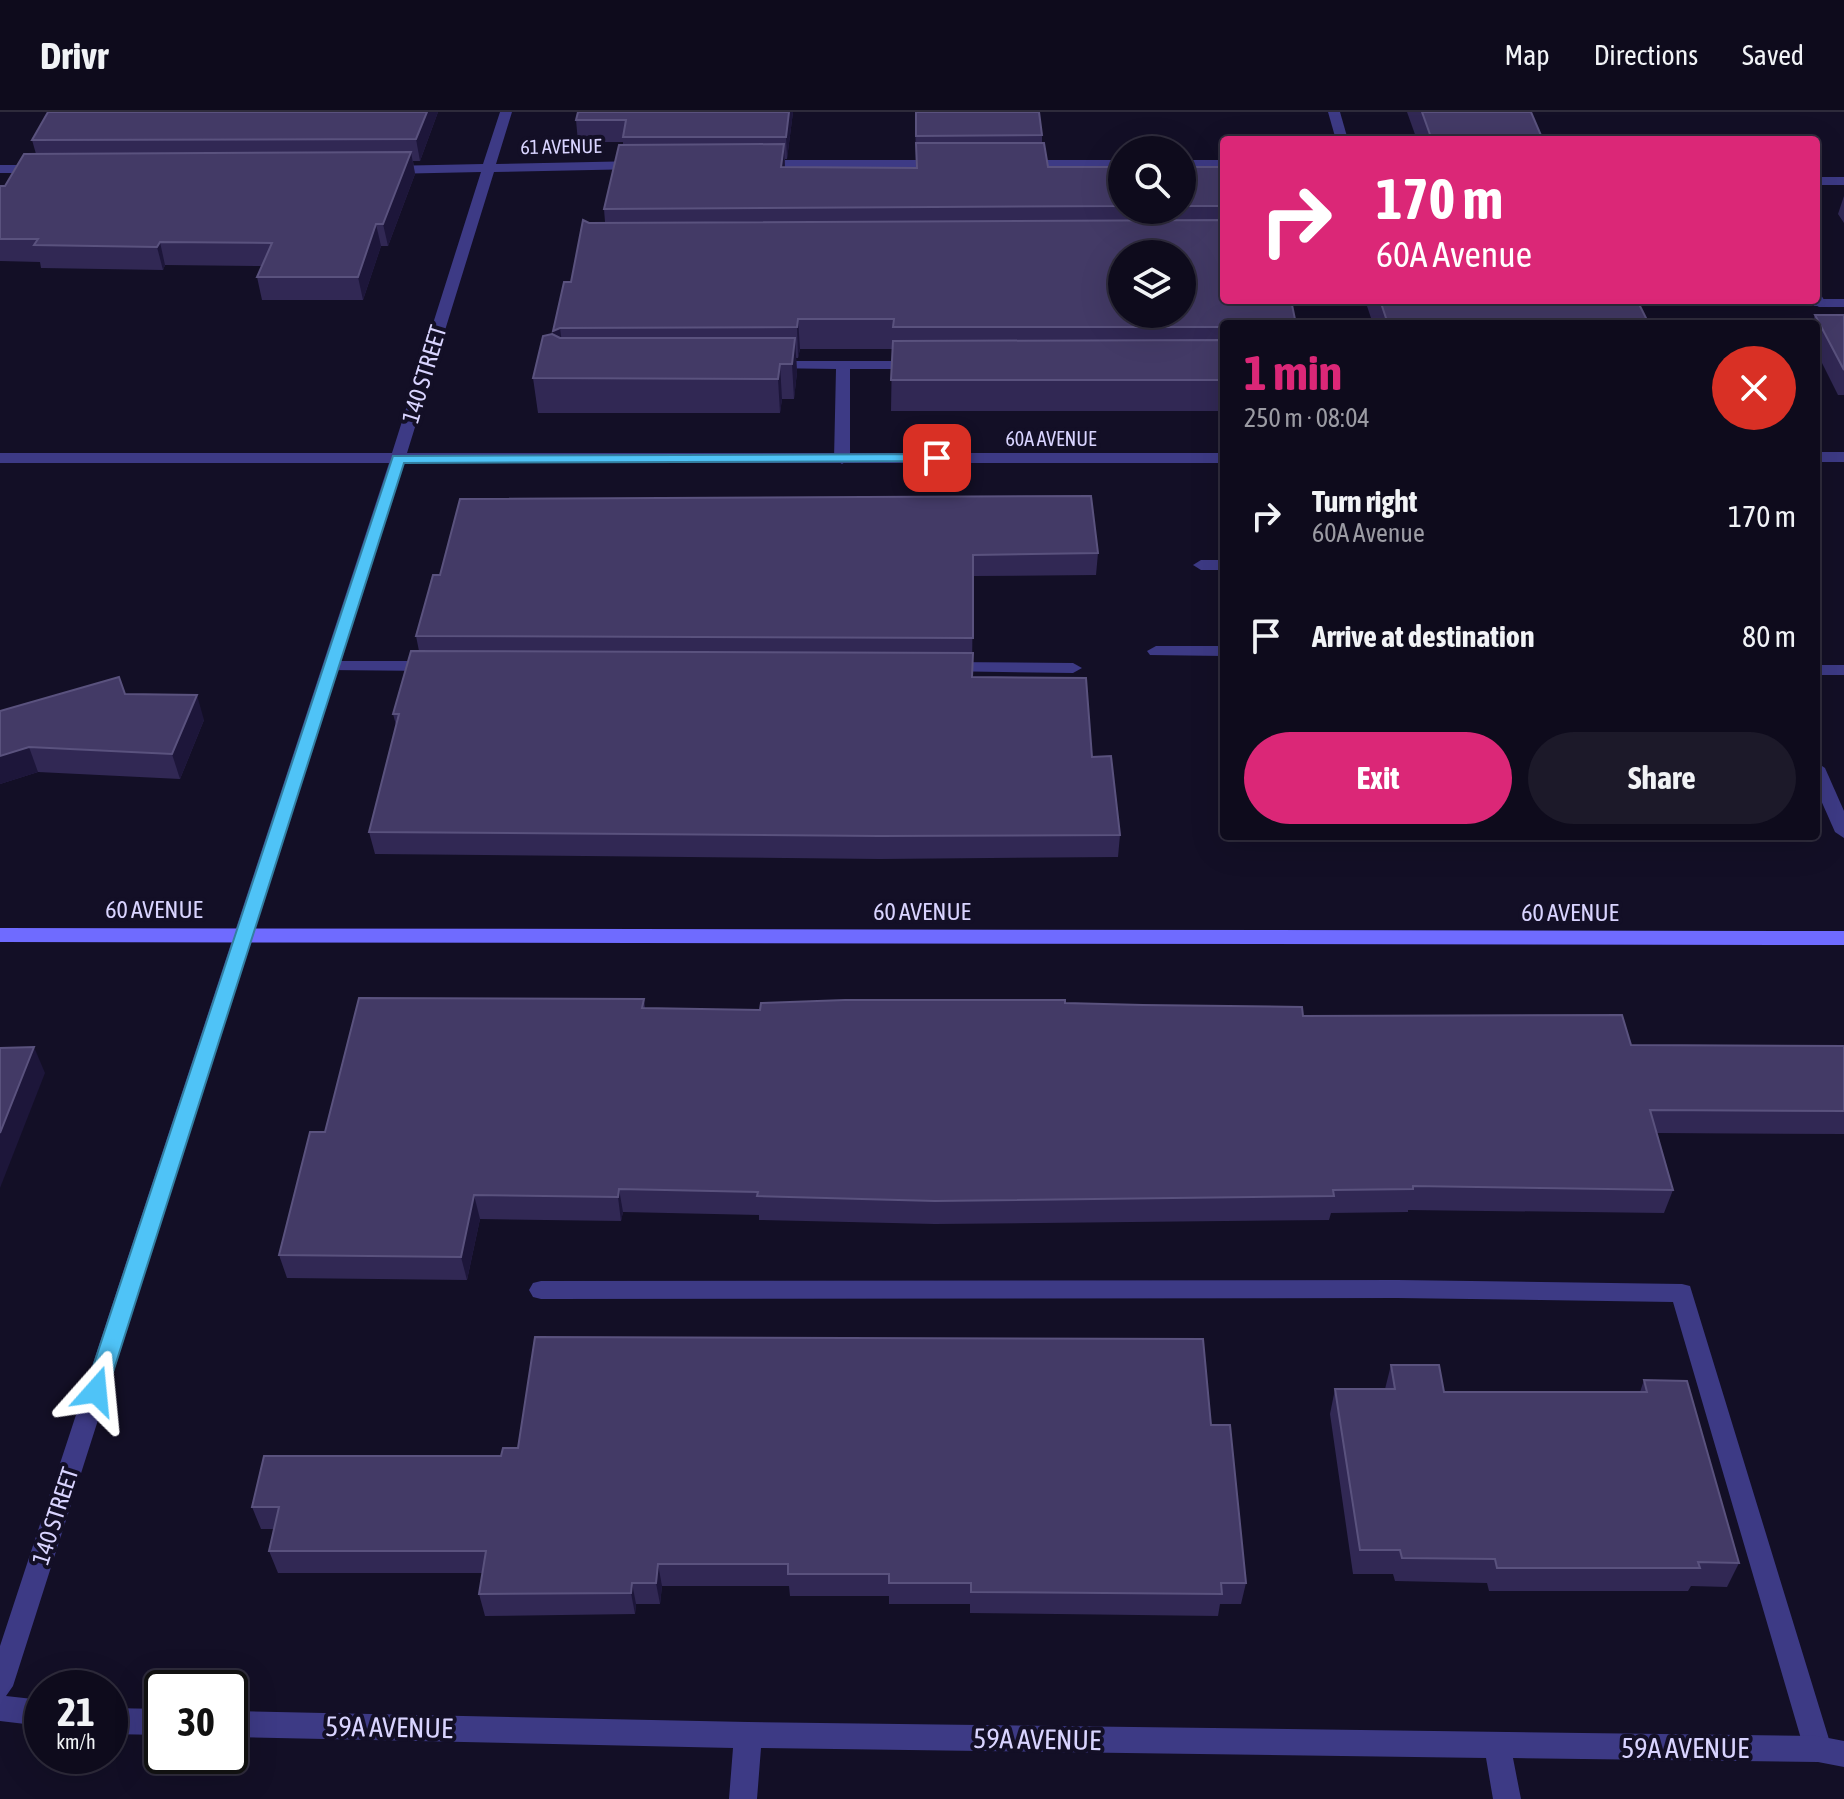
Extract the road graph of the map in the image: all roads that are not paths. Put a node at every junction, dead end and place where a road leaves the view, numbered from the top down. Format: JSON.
{"nodes":[{"id":1,"x":506,"y":112,"type":"edge"},
{"id":2,"x":1334,"y":112,"type":"edge"},
{"id":3,"x":1341,"y":136,"type":"edge"},
{"id":4,"x":748,"y":164,"type":"edge"},
{"id":5,"x":966,"y":164,"type":"edge"},
{"id":6,"x":1013,"y":164,"type":"edge"},
{"id":7,"x":1108,"y":164,"type":"edge"},
{"id":8,"x":1196,"y":164,"type":"edge"},
{"id":9,"x":1220,"y":164,"type":"edge"},
{"id":10,"x":654,"y":165,"type":"edge"},
{"id":11,"x":486,"y":167,"type":"junction"},
{"id":12,"x":0,"y":169,"type":"edge"},
{"id":13,"x":62,"y":169,"type":"edge"},
{"id":14,"x":370,"y":170,"type":"edge"},
{"id":15,"x":1820,"y":181,"type":"edge"},
{"id":16,"x":1844,"y":181,"type":"edge"},
{"id":17,"x":1820,"y":300,"type":"edge"},
{"id":18,"x":1844,"y":303,"type":"edge"},
{"id":19,"x":750,"y":365,"type":"edge"},
{"id":20,"x":843,"y":365,"type":"junction"},
{"id":21,"x":939,"y":365,"type":"edge"},
{"id":22,"x":1820,"y":457,"type":"edge"},
{"id":23,"x":1844,"y":457,"type":"edge"},
{"id":24,"x":0,"y":458,"type":"edge"},
{"id":25,"x":1220,"y":458,"type":"edge"},
{"id":26,"x":398,"y":459,"type":"junction"},
{"id":27,"x":842,"y":459,"type":"junction"},
{"id":28,"x":1201,"y":565,"type":"dead end"},
{"id":29,"x":1220,"y":565,"type":"edge"},
{"id":30,"x":1156,"y":651,"type":"dead end"},
{"id":31,"x":1220,"y":651,"type":"edge"},
{"id":32,"x":333,"y":666,"type":"junction"},
{"id":33,"x":458,"y":666,"type":"edge"},
{"id":34,"x":930,"y":667,"type":"edge"},
{"id":35,"x":1073,"y":668,"type":"dead end"},
{"id":36,"x":1820,"y":670,"type":"edge"},
{"id":37,"x":1844,"y":670,"type":"edge"},
{"id":38,"x":1820,"y":777,"type":"edge"},
{"id":39,"x":1844,"y":832,"type":"edge"},
{"id":40,"x":0,"y":935,"type":"edge"},
{"id":41,"x":244,"y":936,"type":"junction"},
{"id":42,"x":1844,"y":938,"type":"edge"},
{"id":43,"x":541,"y":1290,"type":"dead end"},
{"id":44,"x":0,"y":1686,"type":"edge"},
{"id":45,"x":0,"y":1708,"type":"edge"},
{"id":46,"x":24,"y":1711,"type":"edge"},
{"id":47,"x":248,"y":1724,"type":"edge"},
{"id":48,"x":748,"y":1735,"type":"junction"},
{"id":49,"x":1497,"y":1746,"type":"junction"},
{"id":50,"x":1831,"y":1752,"type":"edge"},
{"id":51,"x":743,"y":1799,"type":"edge"},
{"id":52,"x":1507,"y":1799,"type":"edge"}],
"edges":[{"from":1,"to":11,"type":"street","name":"140 STREET"},
{"from":2,"to":3,"type":"street"},
{"from":4,"to":5,"type":"street"},
{"from":6,"to":7,"type":"street"},
{"from":8,"to":9,"type":"street"},
{"from":10,"to":11,"type":"street","name":"61 AVENUE"},
{"from":11,"to":14,"type":"street","name":"61 AVENUE"},
{"from":11,"to":26,"type":"street","name":"140 STREET"},
{"from":12,"to":13,"type":"street"},
{"from":15,"to":16,"type":"street"},
{"from":17,"to":18,"type":"street"},
{"from":19,"to":20,"type":"street"},
{"from":20,"to":21,"type":"street"},
{"from":20,"to":27,"type":"street"},
{"from":22,"to":23,"type":"street"},
{"from":24,"to":26,"type":"street","name":"60A AVENUE"},
{"from":25,"to":27,"type":"street","name":"60A AVENUE"},
{"from":26,"to":27,"type":"street","name":"60A AVENUE"},
{"from":26,"to":32,"type":"street","name":"140 STREET"},
{"from":28,"to":29,"type":"street"},
{"from":30,"to":31,"type":"street"},
{"from":32,"to":33,"type":"street"},
{"from":32,"to":41,"type":"street","name":"140 STREET"},
{"from":34,"to":35,"type":"street"},
{"from":36,"to":37,"type":"street"},
{"from":38,"to":39,"type":"street"},
{"from":40,"to":41,"type":"street","name":"60 AVENUE"},
{"from":41,"to":42,"type":"street","name":"60 AVENUE"},
{"from":41,"to":44,"type":"street","name":"140 STREET"},
{"from":43,"to":50,"type":"street"},
{"from":45,"to":46,"type":"street"},
{"from":47,"to":48,"type":"street","name":"59A AVENUE"},
{"from":48,"to":49,"type":"street","name":"59A AVENUE"},
{"from":48,"to":51,"type":"street"},
{"from":49,"to":50,"type":"street","name":"59A AVENUE"},
{"from":49,"to":52,"type":"street"}]}
